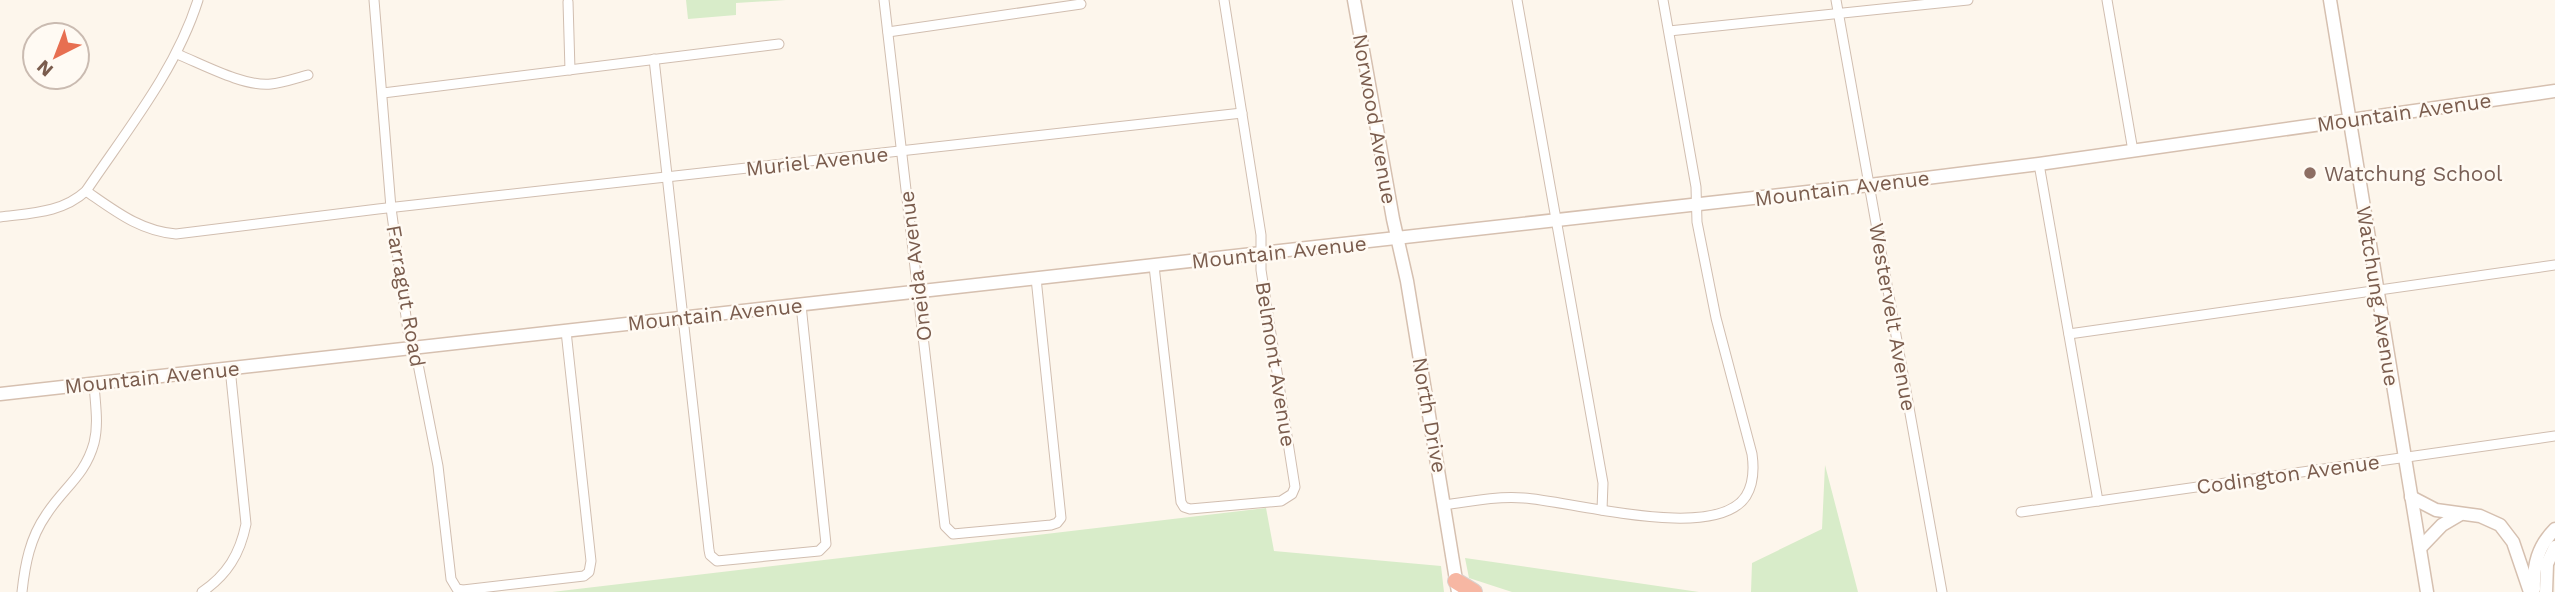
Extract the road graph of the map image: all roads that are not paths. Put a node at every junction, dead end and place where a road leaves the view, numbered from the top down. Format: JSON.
{"nodes":[{"id":1,"x":198,"y":0,"type":"edge"},
{"id":2,"x":374,"y":0,"type":"edge"},
{"id":3,"x":884,"y":0,"type":"edge"},
{"id":4,"x":1224,"y":0,"type":"edge"},
{"id":5,"x":1354,"y":0,"type":"edge"},
{"id":6,"x":1517,"y":0,"type":"edge"},
{"id":7,"x":1663,"y":0,"type":"edge"},
{"id":8,"x":1836,"y":0,"type":"edge"},
{"id":9,"x":1968,"y":0,"type":"edge"},
{"id":10,"x":2107,"y":0,"type":"edge"},
{"id":11,"x":2330,"y":0,"type":"edge"},
{"id":12,"x":568,"y":2,"type":"dead end"},
{"id":13,"x":1081,"y":4,"type":"dead end"},
{"id":14,"x":1839,"y":14,"type":"junction"},
{"id":15,"x":1669,"y":31,"type":"junction"},
{"id":16,"x":888,"y":32,"type":"junction"},
{"id":17,"x":779,"y":44,"type":"dead end"},
{"id":18,"x":177,"y":54,"type":"junction"},
{"id":19,"x":654,"y":59,"type":"junction"},
{"id":20,"x":570,"y":70,"type":"junction"},
{"id":21,"x":308,"y":75,"type":"dead end"},
{"id":22,"x":2555,"y":91,"type":"edge"},
{"id":23,"x":383,"y":93,"type":"junction"},
{"id":24,"x":1242,"y":113,"type":"junction"},
{"id":25,"x":2350,"y":120,"type":"junction"},
{"id":26,"x":902,"y":151,"type":"junction"},
{"id":27,"x":2133,"y":151,"type":"junction"},
{"id":28,"x":2039,"y":164,"type":"junction"},
{"id":29,"x":668,"y":177,"type":"junction"},
{"id":30,"x":1870,"y":185,"type":"junction"},
{"id":31,"x":86,"y":191,"type":"junction"},
{"id":32,"x":1697,"y":204,"type":"junction"},
{"id":33,"x":391,"y":208,"type":"junction"},
{"id":34,"x":0,"y":217,"type":"edge"},
{"id":35,"x":1556,"y":220,"type":"junction"},
{"id":36,"x":1398,"y":238,"type":"junction"},
{"id":37,"x":1261,"y":253,"type":"junction"},
{"id":38,"x":2555,"y":265,"type":"edge"},
{"id":39,"x":1154,"y":266,"type":"junction"},
{"id":40,"x":1036,"y":278,"type":"junction"},
{"id":41,"x":2376,"y":290,"type":"junction"},
{"id":42,"x":918,"y":292,"type":"junction"},
{"id":43,"x":801,"y":304,"type":"junction"},
{"id":44,"x":683,"y":318,"type":"junction"},
{"id":45,"x":566,"y":331,"type":"junction"},
{"id":46,"x":2069,"y":334,"type":"junction"},
{"id":47,"x":413,"y":348,"type":"junction"},
{"id":48,"x":230,"y":368,"type":"junction"},
{"id":49,"x":94,"y":383,"type":"junction"},
{"id":50,"x":0,"y":394,"type":"edge"},
{"id":51,"x":2555,"y":436,"type":"edge"},
{"id":52,"x":2404,"y":458,"type":"junction"},
{"id":53,"x":2411,"y":497,"type":"junction"},
{"id":54,"x":2098,"y":501,"type":"junction"},
{"id":55,"x":1445,"y":505,"type":"junction"},
{"id":56,"x":1602,"y":510,"type":"junction"},
{"id":57,"x":2021,"y":512,"type":"dead end"},
{"id":58,"x":2459,"y":515,"type":"junction"},
{"id":59,"x":2555,"y":529,"type":"edge"},
{"id":60,"x":2555,"y":547,"type":"edge"},
{"id":61,"x":2420,"y":548,"type":"junction"},
{"id":62,"x":1457,"y":587,"type":"edge"},
{"id":63,"x":22,"y":592,"type":"edge"},
{"id":64,"x":202,"y":592,"type":"edge"},
{"id":65,"x":1474,"y":592,"type":"edge"},
{"id":66,"x":1942,"y":592,"type":"edge"},
{"id":67,"x":2427,"y":592,"type":"edge"},
{"id":68,"x":2533,"y":592,"type":"edge"},
{"id":69,"x":2546,"y":592,"type":"edge"}],
"edges":[{"from":1,"to":18,"type":"street"},
{"from":2,"to":23,"type":"street","name":"Farragut Road"},
{"from":3,"to":16,"type":"street","name":"Oneida Avenue"},
{"from":4,"to":24,"type":"street","name":"Belmont Avenue"},
{"from":5,"to":36,"type":"street","name":"Norwood Avenue"},
{"from":6,"to":35,"type":"street"},
{"from":7,"to":15,"type":"street"},
{"from":8,"to":14,"type":"street","name":"Westervelt Avenue"},
{"from":9,"to":14,"type":"street"},
{"from":10,"to":27,"type":"street"},
{"from":11,"to":25,"type":"street","name":"Watchung Avenue"},
{"from":12,"to":20,"type":"street"},
{"from":13,"to":16,"type":"street"},
{"from":14,"to":15,"type":"street"},
{"from":14,"to":30,"type":"street","name":"Westervelt Avenue"},
{"from":15,"to":32,"type":"street"},
{"from":16,"to":26,"type":"street","name":"Oneida Avenue"},
{"from":17,"to":19,"type":"street"},
{"from":18,"to":21,"type":"street"},
{"from":18,"to":31,"type":"street"},
{"from":19,"to":20,"type":"street"},
{"from":19,"to":29,"type":"street"},
{"from":20,"to":23,"type":"street"},
{"from":22,"to":25,"type":"street","name":"Mountain Avenue"},
{"from":23,"to":33,"type":"street","name":"Farragut Road"},
{"from":24,"to":26,"type":"street","name":"Muriel Avenue"},
{"from":24,"to":37,"type":"street","name":"Belmont Avenue"},
{"from":25,"to":27,"type":"street","name":"Mountain Avenue"},
{"from":25,"to":41,"type":"street","name":"Watchung Avenue"},
{"from":26,"to":29,"type":"street","name":"Muriel Avenue"},
{"from":26,"to":42,"type":"street","name":"Oneida Avenue"},
{"from":27,"to":28,"type":"street","name":"Mountain Avenue"},
{"from":28,"to":30,"type":"street","name":"Mountain Avenue"},
{"from":28,"to":46,"type":"street"},
{"from":29,"to":33,"type":"street","name":"Muriel Avenue"},
{"from":29,"to":44,"type":"street"},
{"from":30,"to":32,"type":"street","name":"Mountain Avenue"},
{"from":30,"to":66,"type":"street","name":"Westervelt Avenue"},
{"from":31,"to":33,"type":"street","name":"Muriel Avenue"},
{"from":31,"to":34,"type":"street"},
{"from":32,"to":35,"type":"street","name":"Mountain Avenue"},
{"from":32,"to":56,"type":"street"},
{"from":33,"to":47,"type":"street","name":"Farragut Road"},
{"from":35,"to":36,"type":"street","name":"Mountain Avenue"},
{"from":35,"to":56,"type":"street"},
{"from":36,"to":37,"type":"street","name":"Mountain Avenue"},
{"from":36,"to":55,"type":"street","name":"North Drive"},
{"from":37,"to":39,"type":"street","name":"Mountain Avenue"},
{"from":37,"to":39,"type":"street","name":"Belmont Avenue"},
{"from":38,"to":41,"type":"street"},
{"from":39,"to":40,"type":"street","name":"Mountain Avenue"},
{"from":40,"to":42,"type":"street","name":"Mountain Avenue"},
{"from":40,"to":42,"type":"street","name":"Oneida Avenue"},
{"from":41,"to":46,"type":"street"},
{"from":41,"to":52,"type":"street","name":"Watchung Avenue"},
{"from":42,"to":43,"type":"street","name":"Mountain Avenue"},
{"from":43,"to":44,"type":"street","name":"Mountain Avenue"},
{"from":43,"to":44,"type":"street"},
{"from":44,"to":45,"type":"street","name":"Mountain Avenue"},
{"from":45,"to":47,"type":"street","name":"Mountain Avenue"},
{"from":45,"to":47,"type":"street","name":"Farragut Road"},
{"from":46,"to":54,"type":"street"},
{"from":47,"to":48,"type":"street","name":"Mountain Avenue"},
{"from":48,"to":49,"type":"street","name":"Mountain Avenue"},
{"from":48,"to":64,"type":"street"},
{"from":49,"to":50,"type":"street","name":"Mountain Avenue"},
{"from":49,"to":63,"type":"street"},
{"from":51,"to":52,"type":"street","name":"Codington Avenue"},
{"from":52,"to":53,"type":"street","name":"Watchung Avenue"},
{"from":52,"to":54,"type":"street","name":"Codington Avenue"},
{"from":53,"to":58,"type":"street"},
{"from":53,"to":61,"type":"street","name":"Watchung Avenue"},
{"from":54,"to":57,"type":"street","name":"Codington Avenue"},
{"from":55,"to":56,"type":"street"},
{"from":55,"to":62,"type":"street","name":"North Drive"},
{"from":58,"to":61,"type":"street"},
{"from":58,"to":68,"type":"street"},
{"from":59,"to":68,"type":"street"},
{"from":60,"to":69,"type":"street"},
{"from":61,"to":67,"type":"street","name":"Watchung Avenue"},
{"from":62,"to":65,"type":"highway"}]}
